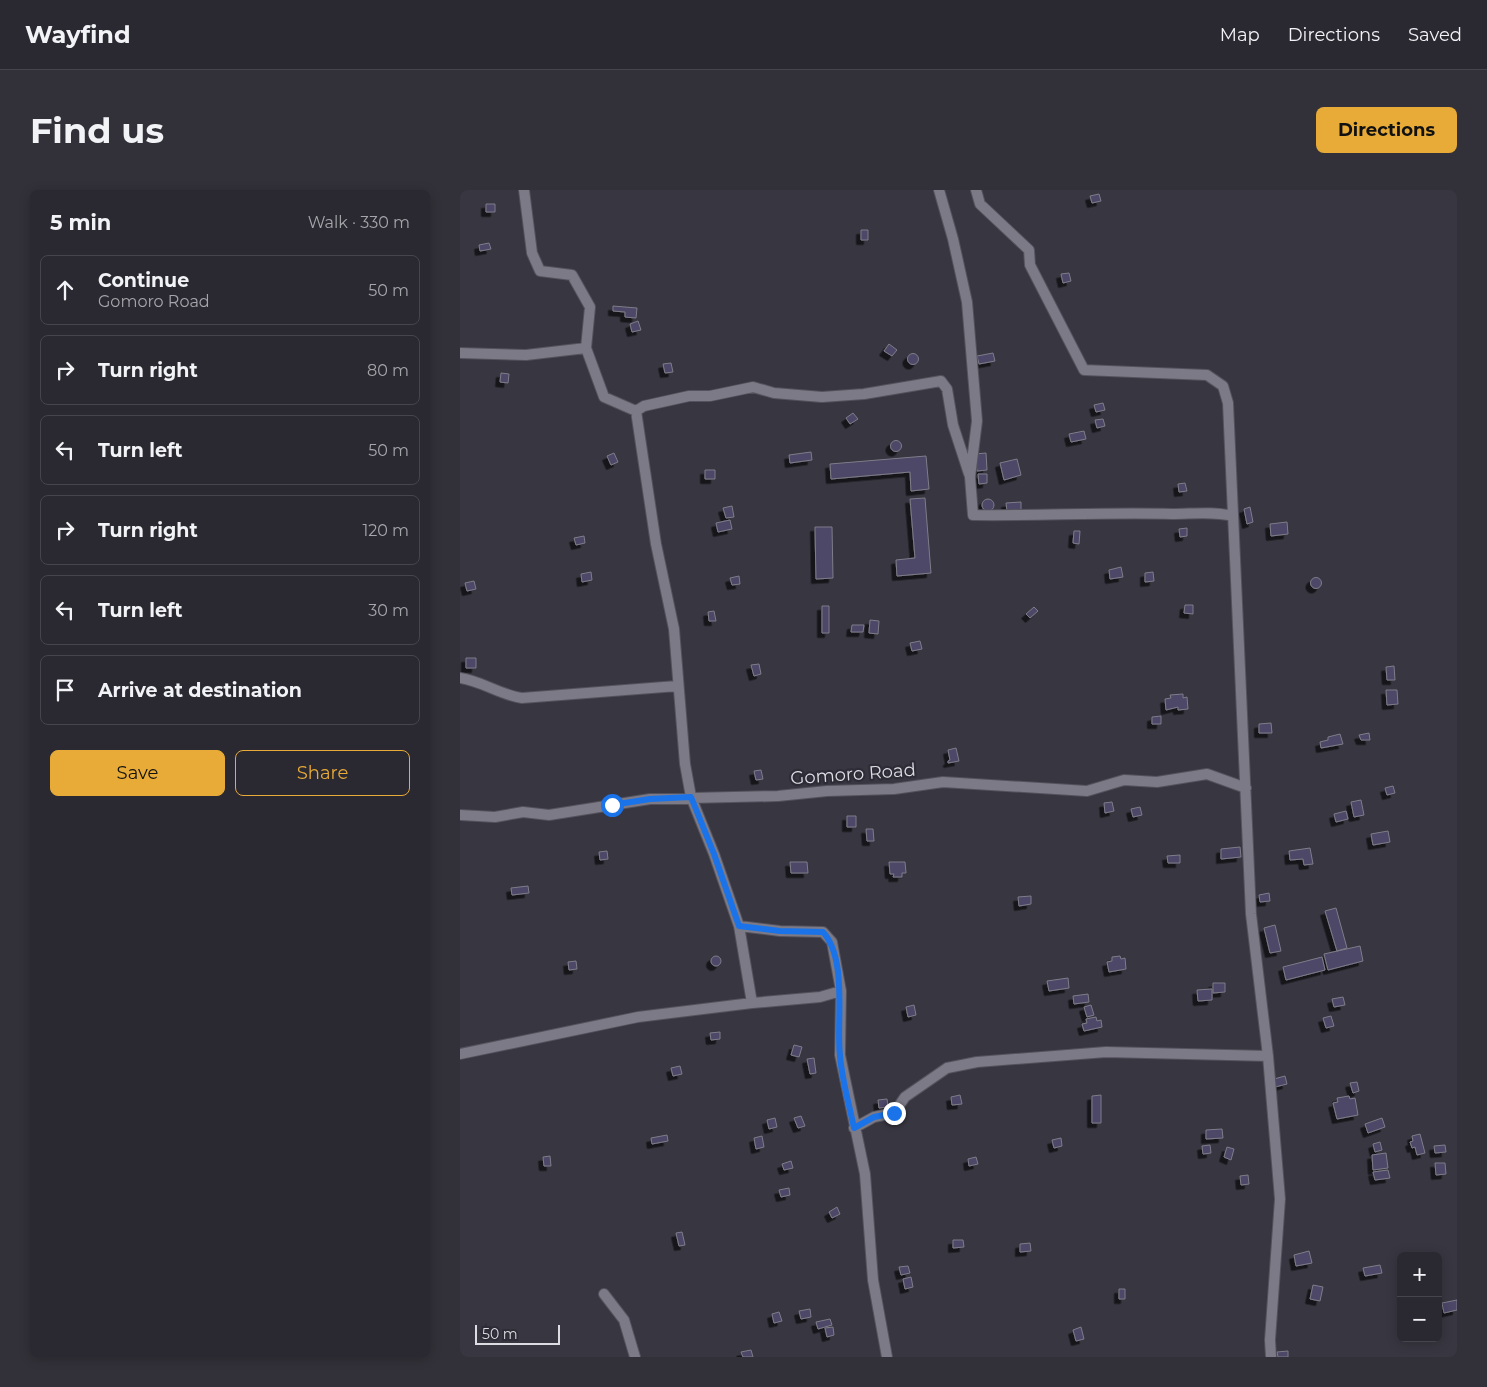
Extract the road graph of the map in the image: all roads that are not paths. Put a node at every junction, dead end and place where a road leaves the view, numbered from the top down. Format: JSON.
{"nodes":[{"id":1,"x":524,"y":190,"type":"edge"},
{"id":2,"x":939,"y":190,"type":"edge"},
{"id":3,"x":976,"y":190,"type":"edge"},
{"id":4,"x":586,"y":348,"type":"junction"},
{"id":5,"x":460,"y":353,"type":"edge"},
{"id":6,"x":636,"y":411,"type":"junction"},
{"id":7,"x":970,"y":477,"type":"junction"},
{"id":8,"x":1233,"y":516,"type":"junction"},
{"id":9,"x":460,"y":678,"type":"edge"},
{"id":10,"x":677,"y":686,"type":"junction"},
{"id":11,"x":1246,"y":788,"type":"junction"},
{"id":12,"x":691,"y":797,"type":"junction"},
{"id":13,"x":460,"y":815,"type":"edge"},
{"id":14,"x":739,"y":926,"type":"junction"},
{"id":15,"x":840,"y":991,"type":"junction"},
{"id":16,"x":752,"y":1003,"type":"junction"},
{"id":17,"x":460,"y":1054,"type":"edge"},
{"id":18,"x":1268,"y":1056,"type":"junction"},
{"id":19,"x":854,"y":1128,"type":"junction"},
{"id":20,"x":604,"y":1294,"type":"dead end"},
{"id":21,"x":635,"y":1357,"type":"edge"},
{"id":22,"x":888,"y":1357,"type":"edge"},
{"id":23,"x":1271,"y":1357,"type":"edge"}],
"edges":[{"from":1,"to":4,"type":"street"},
{"from":2,"to":7,"type":"street"},
{"from":3,"to":8,"type":"street"},
{"from":4,"to":5,"type":"street"},
{"from":4,"to":6,"type":"street"},
{"from":6,"to":7,"type":"street"},
{"from":6,"to":10,"type":"street"},
{"from":7,"to":8,"type":"street"},
{"from":8,"to":11,"type":"street"},
{"from":9,"to":10,"type":"street"},
{"from":10,"to":12,"type":"street"},
{"from":11,"to":12,"type":"street","name":"Gomoro Road"},
{"from":11,"to":18,"type":"street"},
{"from":12,"to":13,"type":"street","name":"Gomoro Road"},
{"from":12,"to":14,"type":"street"},
{"from":14,"to":15,"type":"street"},
{"from":14,"to":16,"type":"street"},
{"from":15,"to":16,"type":"street"},
{"from":15,"to":19,"type":"street"},
{"from":16,"to":17,"type":"street"},
{"from":18,"to":19,"type":"street"},
{"from":18,"to":23,"type":"street"},
{"from":19,"to":22,"type":"street"},
{"from":20,"to":21,"type":"street"}]}
